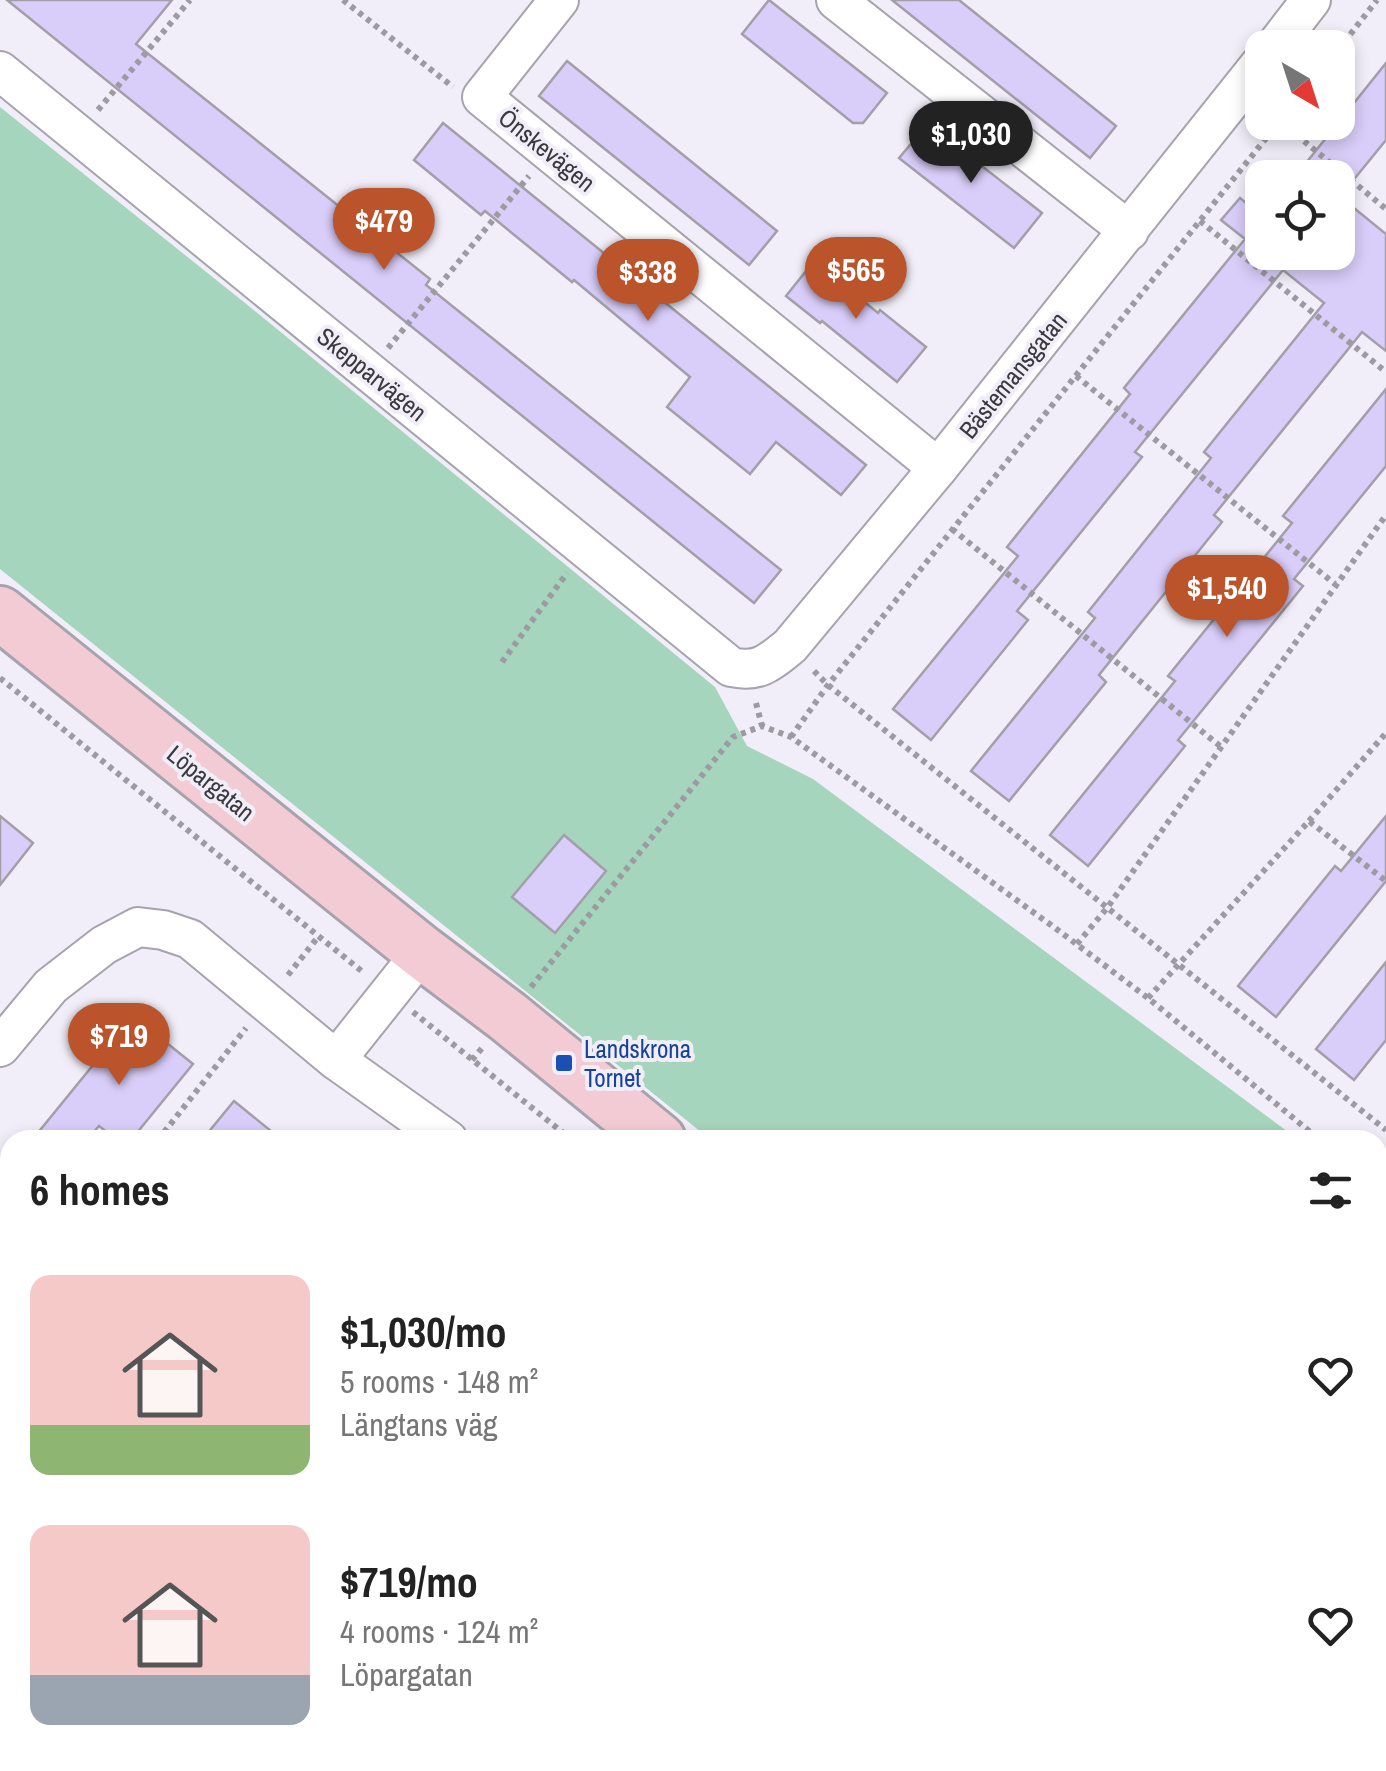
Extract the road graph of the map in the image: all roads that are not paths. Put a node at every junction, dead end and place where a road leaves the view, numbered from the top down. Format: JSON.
{"nodes":[{"id":1,"x":559,"y":0,"type":"edge"},
{"id":2,"x":836,"y":0,"type":"edge"},
{"id":3,"x":1311,"y":0,"type":"edge"},
{"id":4,"x":1288,"y":30,"type":"edge"},
{"id":5,"x":0,"y":71,"type":"edge"},
{"id":6,"x":1245,"y":84,"type":"edge"},
{"id":7,"x":1129,"y":231,"type":"junction"},
{"id":8,"x":938,"y":468,"type":"junction"},
{"id":9,"x":0,"y":613,"type":"edge"},
{"id":10,"x":748,"y":671,"type":"joint"},
{"id":11,"x":422,"y":952,"type":"junction"},
{"id":12,"x":0,"y":1047,"type":"edge"},
{"id":13,"x":336,"y":1060,"type":"junction"},
{"id":14,"x":434,"y":1130,"type":"edge"},
{"id":15,"x":647,"y":1130,"type":"edge"}],
"edges":[{"from":1,"to":8,"type":"street","name":"Önskevägen"},
{"from":2,"to":7,"type":"street"},
{"from":3,"to":4,"type":"street"},
{"from":5,"to":10,"type":"street","name":"Skepparvägen"},
{"from":6,"to":7,"type":"street","name":"Bästemansgatan"},
{"from":7,"to":8,"type":"street","name":"Bästemansgatan"},
{"from":8,"to":10,"type":"street","name":"Bästemansgatan"},
{"from":9,"to":11,"type":"street","name":"Löpargatan"},
{"from":11,"to":13,"type":"street"},
{"from":11,"to":15,"type":"street","name":"Löpargatan"},
{"from":12,"to":13,"type":"street"},
{"from":13,"to":14,"type":"street"}]}
